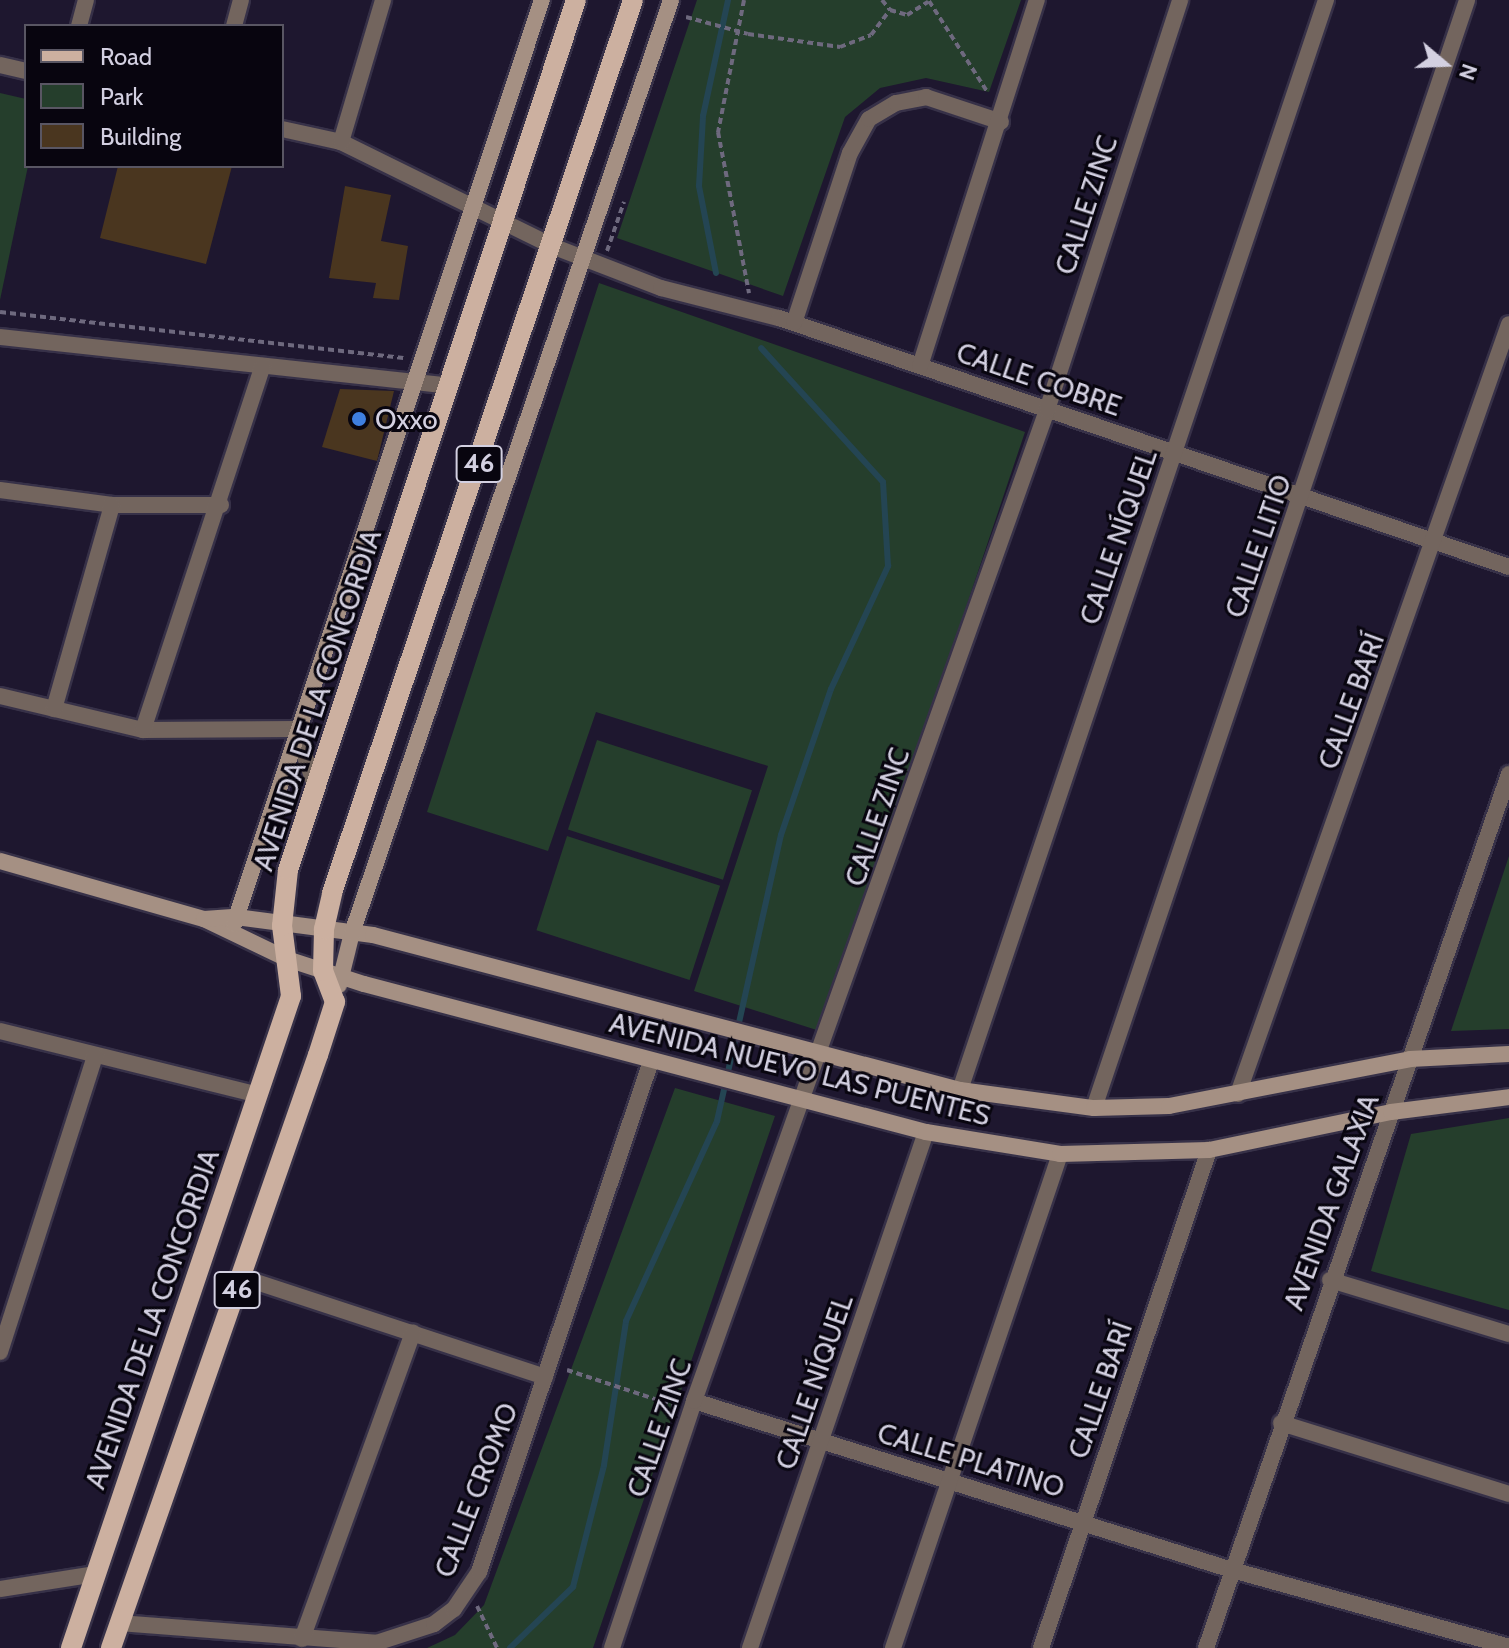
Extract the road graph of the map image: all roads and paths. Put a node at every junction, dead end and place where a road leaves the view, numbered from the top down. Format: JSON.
{"nodes":[{"id":1,"x":86,"y":0,"type":"edge"},
{"id":2,"x":241,"y":0,"type":"edge"},
{"id":3,"x":383,"y":0,"type":"edge"},
{"id":4,"x":542,"y":0,"type":"edge"},
{"id":5,"x":576,"y":0,"type":"edge"},
{"id":6,"x":633,"y":0,"type":"edge"},
{"id":7,"x":671,"y":0,"type":"edge"},
{"id":8,"x":744,"y":0,"type":"edge"},
{"id":9,"x":882,"y":0,"type":"edge"},
{"id":10,"x":1037,"y":0,"type":"edge"},
{"id":11,"x":1180,"y":0,"type":"edge"},
{"id":12,"x":1326,"y":0,"type":"edge"},
{"id":13,"x":1467,"y":0,"type":"edge"},
{"id":14,"x":929,"y":1,"type":"edge"},
{"id":15,"x":689,"y":9,"type":"dead end"},
{"id":16,"x":890,"y":10,"type":"junction"},
{"id":17,"x":686,"y":17,"type":"junction"},
{"id":18,"x":80,"y":24,"type":"edge"},
{"id":19,"x":235,"y":24,"type":"edge"},
{"id":20,"x":734,"y":31,"type":"junction"},
{"id":21,"x":681,"y":32,"type":"dead end"},
{"id":22,"x":0,"y":65,"type":"edge"},
{"id":23,"x":24,"y":71,"type":"edge"},
{"id":24,"x":999,"y":88,"type":"dead end"},
{"id":25,"x":980,"y":98,"type":"dead end"},
{"id":26,"x":994,"y":102,"type":"junction"},
{"id":27,"x":1001,"y":122,"type":"junction"},
{"id":28,"x":284,"y":129,"type":"edge"},
{"id":29,"x":341,"y":142,"type":"junction"},
{"id":30,"x":626,"y":195,"type":"dead end"},
{"id":31,"x":472,"y":208,"type":"junction"},
{"id":32,"x":502,"y":222,"type":"junction"},
{"id":33,"x":552,"y":246,"type":"junction"},
{"id":34,"x":620,"y":259,"type":"dead end"},
{"id":35,"x":585,"y":261,"type":"junction"},
{"id":36,"x":750,"y":304,"type":"dead end"},
{"id":37,"x":0,"y":312,"type":"edge"},
{"id":38,"x":794,"y":323,"type":"junction"},
{"id":39,"x":1509,"y":324,"type":"edge"},
{"id":40,"x":0,"y":337,"type":"edge"},
{"id":41,"x":413,"y":359,"type":"dead end"},
{"id":42,"x":263,"y":366,"type":"junction"},
{"id":43,"x":920,"y":366,"type":"junction"},
{"id":44,"x":416,"y":379,"type":"junction"},
{"id":45,"x":448,"y":386,"type":"junction"},
{"id":46,"x":1047,"y":410,"type":"junction"},
{"id":47,"x":1174,"y":453,"type":"junction"},
{"id":48,"x":0,"y":490,"type":"edge"},
{"id":49,"x":1303,"y":497,"type":"junction"},
{"id":50,"x":112,"y":505,"type":"junction"},
{"id":51,"x":221,"y":505,"type":"junction"},
{"id":52,"x":1435,"y":541,"type":"junction"},
{"id":53,"x":1509,"y":567,"type":"edge"},
{"id":54,"x":0,"y":696,"type":"edge"},
{"id":55,"x":54,"y":709,"type":"junction"},
{"id":56,"x":295,"y":729,"type":"junction"},
{"id":57,"x":143,"y":730,"type":"junction"},
{"id":58,"x":1509,"y":774,"type":"edge"},
{"id":59,"x":315,"y":785,"type":"junction"},
{"id":60,"x":0,"y":861,"type":"edge"},
{"id":61,"x":236,"y":917,"type":"junction"},
{"id":62,"x":204,"y":919,"type":"junction"},
{"id":63,"x":282,"y":926,"type":"junction"},
{"id":64,"x":324,"y":929,"type":"junction"},
{"id":65,"x":352,"y":933,"type":"junction"},
{"id":66,"x":231,"y":935,"type":"junction"},
{"id":67,"x":287,"y":959,"type":"junction"},
{"id":68,"x":332,"y":974,"type":"junction"},
{"id":69,"x":0,"y":1031,"type":"edge"},
{"id":70,"x":822,"y":1051,"type":"junction"},
{"id":71,"x":1509,"y":1054,"type":"edge"},
{"id":72,"x":95,"y":1056,"type":"junction"},
{"id":73,"x":1410,"y":1059,"type":"junction"},
{"id":74,"x":651,"y":1061,"type":"junction"},
{"id":75,"x":960,"y":1090,"type":"junction"},
{"id":76,"x":1238,"y":1094,"type":"junction"},
{"id":77,"x":258,"y":1095,"type":"junction"},
{"id":78,"x":1509,"y":1097,"type":"edge"},
{"id":79,"x":804,"y":1101,"type":"junction"},
{"id":80,"x":1094,"y":1108,"type":"junction"},
{"id":81,"x":1391,"y":1112,"type":"junction"},
{"id":82,"x":926,"y":1132,"type":"junction"},
{"id":83,"x":1209,"y":1150,"type":"junction"},
{"id":84,"x":1060,"y":1154,"type":"junction"},
{"id":85,"x":241,"y":1277,"type":"junction"},
{"id":86,"x":1330,"y":1280,"type":"junction"},
{"id":87,"x":413,"y":1332,"type":"junction"},
{"id":88,"x":1509,"y":1334,"type":"edge"},
{"id":89,"x":0,"y":1352,"type":"edge"},
{"id":90,"x":545,"y":1377,"type":"junction"},
{"id":91,"x":587,"y":1377,"type":"dead end"},
{"id":92,"x":693,"y":1405,"type":"junction"},
{"id":93,"x":1281,"y":1423,"type":"junction"},
{"id":94,"x":821,"y":1441,"type":"junction"},
{"id":95,"x":952,"y":1480,"type":"junction"},
{"id":96,"x":1509,"y":1494,"type":"edge"},
{"id":97,"x":1083,"y":1522,"type":"junction"},
{"id":98,"x":1232,"y":1570,"type":"junction"},
{"id":99,"x":96,"y":1574,"type":"junction"},
{"id":100,"x":0,"y":1589,"type":"edge"},
{"id":101,"x":486,"y":1622,"type":"dead end"},
{"id":102,"x":119,"y":1623,"type":"junction"},
{"id":103,"x":302,"y":1639,"type":"junction"},
{"id":104,"x":1509,"y":1647,"type":"edge"},
{"id":105,"x":71,"y":1648,"type":"edge"},
{"id":106,"x":111,"y":1648,"type":"edge"},
{"id":107,"x":497,"y":1648,"type":"edge"},
{"id":108,"x":612,"y":1648,"type":"edge"},
{"id":109,"x":750,"y":1648,"type":"edge"},
{"id":110,"x":893,"y":1648,"type":"edge"},
{"id":111,"x":1041,"y":1648,"type":"edge"},
{"id":112,"x":1206,"y":1648,"type":"edge"}],
"edges":[{"from":1,"to":18,"type":"street"},
{"from":2,"to":19,"type":"street"},
{"from":3,"to":29,"type":"street"},
{"from":4,"to":31,"type":"street","name":"AVENIDA DE LA CONCORDIA"},
{"from":5,"to":32,"type":"main road","name":"AVENIDA DE LA CONCORDIA","number":"46"},
{"from":6,"to":33,"type":"main road","number":"46"},
{"from":7,"to":35,"type":"street"},
{"from":8,"to":20,"type":"path"},
{"from":9,"to":16,"type":"path"},
{"from":10,"to":27,"type":"street"},
{"from":11,"to":46,"type":"street","name":"CALLE ZINC"},
{"from":12,"to":47,"type":"street","name":"CALLE NÍQUEL"},
{"from":13,"to":49,"type":"street","name":"CALLE LITIO"},
{"from":14,"to":16,"type":"path"},
{"from":14,"to":26,"type":"path"},
{"from":15,"to":17,"type":"path"},
{"from":16,"to":20,"type":"path"},
{"from":17,"to":20,"type":"path"},
{"from":17,"to":21,"type":"path"},
{"from":20,"to":36,"type":"path"},
{"from":22,"to":23,"type":"street"},
{"from":24,"to":26,"type":"path"},
{"from":25,"to":26,"type":"path"},
{"from":27,"to":38,"type":"street"},
{"from":27,"to":43,"type":"street"},
{"from":28,"to":29,"type":"street","name":"CALLE COBRE"},
{"from":29,"to":31,"type":"street","name":"CALLE COBRE"},
{"from":30,"to":34,"type":"path"},
{"from":31,"to":32,"type":"street","name":"CALLE COBRE"},
{"from":31,"to":44,"type":"street","name":"AVENIDA DE LA CONCORDIA"},
{"from":32,"to":33,"type":"street","name":"CALLE COBRE"},
{"from":32,"to":45,"type":"main road","name":"AVENIDA DE LA CONCORDIA","number":"46"},
{"from":33,"to":35,"type":"street","name":"CALLE COBRE"},
{"from":33,"to":64,"type":"main road","number":"46"},
{"from":35,"to":38,"type":"street","name":"CALLE COBRE"},
{"from":35,"to":65,"type":"street"},
{"from":37,"to":41,"type":"path"},
{"from":38,"to":43,"type":"street","name":"CALLE COBRE"},
{"from":39,"to":52,"type":"street","name":"CALLE BARÍ"},
{"from":40,"to":42,"type":"street"},
{"from":42,"to":44,"type":"street"},
{"from":42,"to":51,"type":"street"},
{"from":43,"to":46,"type":"street","name":"CALLE COBRE"},
{"from":44,"to":45,"type":"street"},
{"from":44,"to":56,"type":"street","name":"AVENIDA DE LA CONCORDIA"},
{"from":45,"to":59,"type":"main road","name":"AVENIDA DE LA CONCORDIA","number":"46"},
{"from":46,"to":47,"type":"street","name":"CALLE COBRE"},
{"from":46,"to":70,"type":"street","name":"CALLE ZINC"},
{"from":47,"to":49,"type":"street","name":"CALLE COBRE"},
{"from":47,"to":75,"type":"street","name":"CALLE NÍQUEL"},
{"from":48,"to":50,"type":"street"},
{"from":49,"to":52,"type":"street","name":"CALLE COBRE"},
{"from":49,"to":80,"type":"street","name":"CALLE LITIO"},
{"from":50,"to":51,"type":"street"},
{"from":50,"to":55,"type":"street"},
{"from":51,"to":57,"type":"street"},
{"from":52,"to":53,"type":"street","name":"CALLE COBRE"},
{"from":52,"to":76,"type":"street","name":"CALLE BARÍ"},
{"from":54,"to":55,"type":"street"},
{"from":55,"to":57,"type":"street"},
{"from":56,"to":57,"type":"street"},
{"from":56,"to":59,"type":"street"},
{"from":56,"to":61,"type":"street","name":"AVENIDA DE LA CONCORDIA"},
{"from":58,"to":73,"type":"street","name":"AVENIDA GALAXIA"},
{"from":59,"to":63,"type":"main road","name":"AVENIDA DE LA CONCORDIA","number":"46"},
{"from":60,"to":62,"type":"street"},
{"from":61,"to":62,"type":"street","name":"AVENIDA NUEVO LAS PUENTES"},
{"from":61,"to":63,"type":"street","name":"AVENIDA NUEVO LAS PUENTES"},
{"from":61,"to":66,"type":"street","name":"AVENIDA DE LA CONCORDIA"},
{"from":62,"to":66,"type":"street","name":"AVENIDA NUEVO LAS PUENTES"},
{"from":63,"to":64,"type":"street","name":"AVENIDA NUEVO LAS PUENTES"},
{"from":63,"to":67,"type":"main road","name":"AVENIDA DE LA CONCORDIA","number":"46"},
{"from":64,"to":65,"type":"street","name":"AVENIDA NUEVO LAS PUENTES"},
{"from":64,"to":68,"type":"main road","number":"46"},
{"from":65,"to":68,"type":"street"},
{"from":65,"to":70,"type":"street","name":"AVENIDA NUEVO LAS PUENTES"},
{"from":66,"to":67,"type":"street","name":"AVENIDA NUEVO LAS PUENTES"},
{"from":67,"to":68,"type":"street","name":"AVENIDA NUEVO LAS PUENTES"},
{"from":67,"to":77,"type":"main road","name":"AVENIDA DE LA CONCORDIA","number":"46"},
{"from":68,"to":74,"type":"street","name":"AVENIDA NUEVO LAS PUENTES"},
{"from":68,"to":85,"type":"main road","number":"46"},
{"from":69,"to":72,"type":"street"},
{"from":70,"to":75,"type":"street","name":"AVENIDA NUEVO LAS PUENTES"},
{"from":70,"to":79,"type":"street","name":"CALLE ZINC"},
{"from":71,"to":73,"type":"street","name":"AVENIDA NUEVO LAS PUENTES"},
{"from":72,"to":77,"type":"street"},
{"from":72,"to":89,"type":"street"},
{"from":73,"to":76,"type":"street","name":"AVENIDA NUEVO LAS PUENTES"},
{"from":73,"to":81,"type":"street","name":"AVENIDA GALAXIA"},
{"from":74,"to":79,"type":"street","name":"AVENIDA NUEVO LAS PUENTES"},
{"from":74,"to":90,"type":"street","name":"CALLE CROMO"},
{"from":75,"to":80,"type":"street","name":"AVENIDA NUEVO LAS PUENTES"},
{"from":76,"to":80,"type":"street","name":"AVENIDA NUEVO LAS PUENTES"},
{"from":77,"to":99,"type":"main road","name":"AVENIDA DE LA CONCORDIA","number":"46"},
{"from":78,"to":81,"type":"street","name":"AVENIDA NUEVO LAS PUENTES"},
{"from":79,"to":82,"type":"street","name":"AVENIDA NUEVO LAS PUENTES"},
{"from":79,"to":92,"type":"street","name":"CALLE ZINC"},
{"from":81,"to":83,"type":"street","name":"AVENIDA NUEVO LAS PUENTES"},
{"from":81,"to":86,"type":"street","name":"AVENIDA GALAXIA"},
{"from":82,"to":84,"type":"street","name":"AVENIDA NUEVO LAS PUENTES"},
{"from":82,"to":94,"type":"street","name":"CALLE NÍQUEL"},
{"from":83,"to":84,"type":"street","name":"AVENIDA NUEVO LAS PUENTES"},
{"from":83,"to":97,"type":"street","name":"CALLE BARÍ"},
{"from":84,"to":95,"type":"street"},
{"from":85,"to":87,"type":"street"},
{"from":85,"to":102,"type":"main road","number":"46"},
{"from":86,"to":88,"type":"street"},
{"from":86,"to":93,"type":"street","name":"AVENIDA GALAXIA"},
{"from":87,"to":90,"type":"street"},
{"from":87,"to":103,"type":"street"},
{"from":90,"to":103,"type":"street","name":"CALLE CROMO"},
{"from":91,"to":92,"type":"path"},
{"from":92,"to":94,"type":"street","name":"CALLE PLATINO"},
{"from":92,"to":108,"type":"street","name":"CALLE ZINC"},
{"from":93,"to":96,"type":"street"},
{"from":93,"to":98,"type":"street","name":"AVENIDA GALAXIA"},
{"from":94,"to":95,"type":"street","name":"CALLE PLATINO"},
{"from":94,"to":109,"type":"street","name":"CALLE NÍQUEL"},
{"from":95,"to":97,"type":"street","name":"CALLE PLATINO"},
{"from":95,"to":110,"type":"street"},
{"from":97,"to":98,"type":"street","name":"CALLE PLATINO"},
{"from":97,"to":111,"type":"street","name":"CALLE BARÍ"},
{"from":98,"to":104,"type":"street","name":"CALLE PLATINO"},
{"from":98,"to":112,"type":"street","name":"AVENIDA GALAXIA"},
{"from":99,"to":100,"type":"street"},
{"from":99,"to":105,"type":"main road","name":"AVENIDA DE LA CONCORDIA","number":"46"},
{"from":101,"to":107,"type":"path"},
{"from":102,"to":103,"type":"street","name":"CALLE CROMO"},
{"from":102,"to":106,"type":"main road","number":"46"}]}
